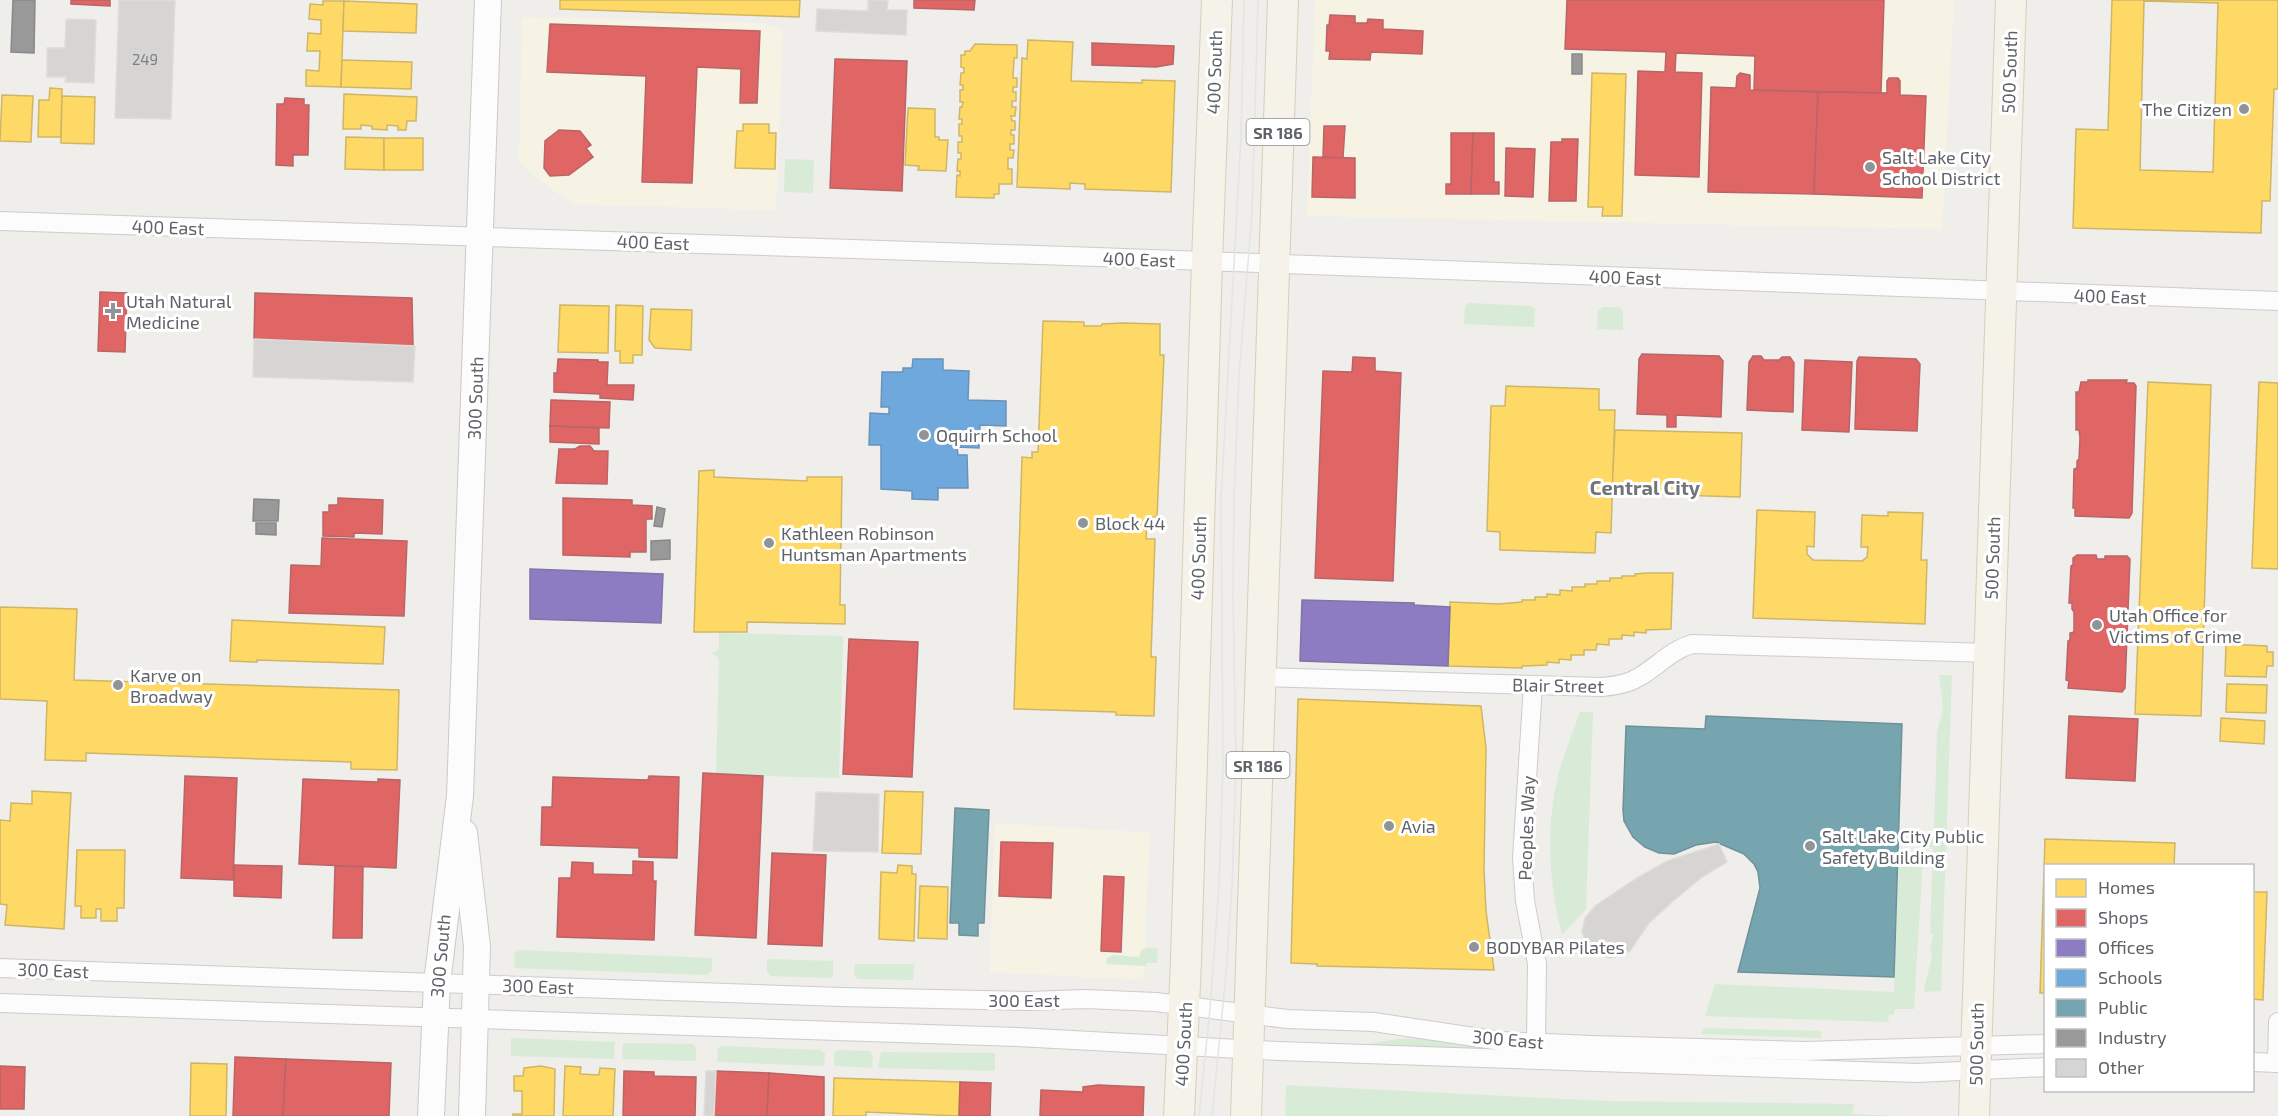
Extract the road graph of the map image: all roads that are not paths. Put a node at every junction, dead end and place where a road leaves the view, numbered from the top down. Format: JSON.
{"nodes":[{"id":1,"x":488,"y":0,"type":"edge"},
{"id":2,"x":1217,"y":0,"type":"edge"},
{"id":3,"x":1283,"y":0,"type":"edge"},
{"id":4,"x":2011,"y":0,"type":"edge"},
{"id":5,"x":0,"y":221,"type":"edge"},
{"id":6,"x":480,"y":237,"type":"junction"},
{"id":7,"x":1207,"y":261,"type":"junction"},
{"id":8,"x":1274,"y":264,"type":"junction"},
{"id":9,"x":2001,"y":292,"type":"junction"},
{"id":10,"x":2278,"y":301,"type":"edge"},
{"id":11,"x":1989,"y":653,"type":"junction"},
{"id":12,"x":1260,"y":677,"type":"junction"},
{"id":13,"x":1533,"y":685,"type":"junction"},
{"id":14,"x":460,"y":796,"type":"junction"},
{"id":15,"x":0,"y":968,"type":"edge"},
{"id":16,"x":436,"y":983,"type":"junction"},
{"id":17,"x":477,"y":984,"type":"junction"},
{"id":18,"x":0,"y":1003,"type":"edge"},
{"id":19,"x":1185,"y":1006,"type":"junction"},
{"id":20,"x":1250,"y":1014,"type":"junction"},
{"id":21,"x":435,"y":1017,"type":"junction"},
{"id":22,"x":475,"y":1018,"type":"junction"},
{"id":23,"x":2278,"y":1022,"type":"edge"},
{"id":24,"x":1536,"y":1042,"type":"junction"},
{"id":25,"x":2044,"y":1044,"type":"edge"},
{"id":26,"x":1183,"y":1046,"type":"junction"},
{"id":27,"x":1249,"y":1050,"type":"junction"},
{"id":28,"x":1976,"y":1060,"type":"junction"},
{"id":29,"x":2254,"y":1062,"type":"edge"},
{"id":30,"x":2277,"y":1063,"type":"edge"},
{"id":31,"x":2044,"y":1067,"type":"edge"},
{"id":32,"x":431,"y":1116,"type":"edge"},
{"id":33,"x":472,"y":1116,"type":"edge"},
{"id":34,"x":1179,"y":1116,"type":"edge"},
{"id":35,"x":1246,"y":1116,"type":"edge"},
{"id":36,"x":1974,"y":1116,"type":"edge"}],
"edges":[{"from":1,"to":6,"type":"street","name":"300 South"},
{"from":2,"to":7,"type":"main road","name":"400 South"},
{"from":3,"to":8,"type":"main road","number":"SR 186"},
{"from":4,"to":9,"type":"main road","name":"500 South"},
{"from":5,"to":6,"type":"street","name":"400 East"},
{"from":6,"to":7,"type":"street","name":"400 East"},
{"from":6,"to":14,"type":"street","name":"300 South"},
{"from":7,"to":8,"type":"street","name":"400 East"},
{"from":7,"to":19,"type":"main road","name":"400 South"},
{"from":8,"to":9,"type":"street","name":"400 East"},
{"from":8,"to":12,"type":"main road","number":"SR 186"},
{"from":9,"to":10,"type":"street","name":"400 East"},
{"from":9,"to":11,"type":"main road","name":"500 South"},
{"from":11,"to":13,"type":"street","name":"Blair Street"},
{"from":11,"to":28,"type":"main road","name":"500 South"},
{"from":12,"to":13,"type":"street","name":"Blair Street"},
{"from":12,"to":20,"type":"main road","number":"SR 186"},
{"from":13,"to":24,"type":"street","name":"Peoples Way"},
{"from":14,"to":16,"type":"street","name":"300 South"},
{"from":14,"to":17,"type":"street","name":"300 South"},
{"from":15,"to":16,"type":"street","name":"300 East"},
{"from":16,"to":17,"type":"street","name":"300 East"},
{"from":16,"to":21,"type":"street","name":"300 South"},
{"from":17,"to":19,"type":"street","name":"300 East"},
{"from":17,"to":22,"type":"street","name":"300 South"},
{"from":18,"to":21,"type":"street","name":"300 East"},
{"from":19,"to":20,"type":"street","name":"300 East"},
{"from":19,"to":26,"type":"main road","name":"400 South"},
{"from":20,"to":24,"type":"street","name":"300 East"},
{"from":20,"to":27,"type":"main road","number":"SR 186"},
{"from":21,"to":22,"type":"street","name":"300 East"},
{"from":21,"to":32,"type":"street","name":"300 South"},
{"from":22,"to":26,"type":"street","name":"300 East"},
{"from":22,"to":33,"type":"street","name":"300 South"},
{"from":23,"to":30,"type":"street"},
{"from":24,"to":28,"type":"street","name":"300 East"},
{"from":25,"to":28,"type":"street","name":"300 East"},
{"from":26,"to":27,"type":"street","name":"300 East"},
{"from":26,"to":34,"type":"main road","name":"400 South"},
{"from":27,"to":28,"type":"street","name":"300 East"},
{"from":27,"to":35,"type":"main road","number":"SR 186"},
{"from":28,"to":31,"type":"street","name":"300 East"},
{"from":28,"to":36,"type":"main road","name":"500 South"},
{"from":29,"to":30,"type":"street"}]}
